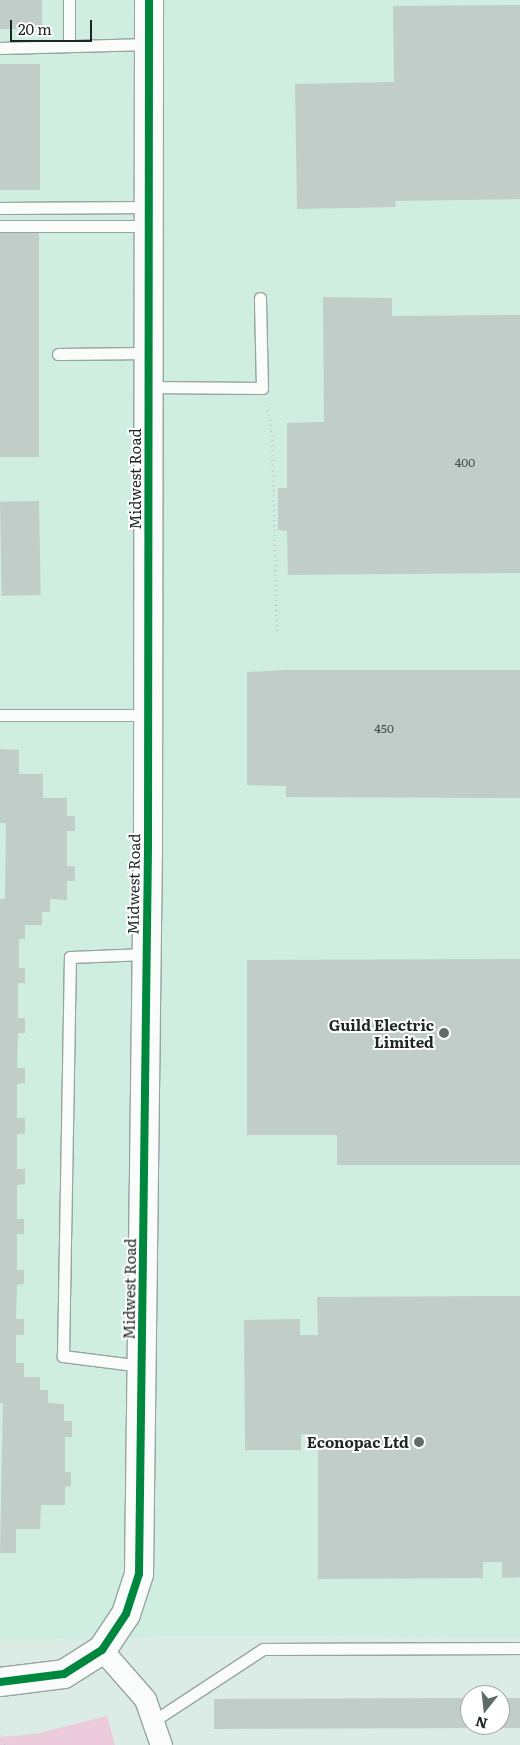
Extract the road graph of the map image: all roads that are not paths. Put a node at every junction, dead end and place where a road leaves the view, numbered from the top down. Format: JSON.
{"nodes":[{"id":1,"x":69,"y":0,"type":"edge"},
{"id":2,"x":149,"y":0,"type":"edge"},
{"id":3,"x":149,"y":44,"type":"junction"},
{"id":4,"x":69,"y":46,"type":"junction"},
{"id":5,"x":0,"y":48,"type":"edge"},
{"id":6,"x":0,"y":208,"type":"edge"},
{"id":7,"x":72,"y":208,"type":"junction"},
{"id":8,"x":149,"y":217,"type":"junction"},
{"id":9,"x":0,"y":226,"type":"edge"},
{"id":10,"x":72,"y":226,"type":"junction"},
{"id":11,"x":260,"y":298,"type":"dead end"},
{"id":12,"x":149,"y":353,"type":"junction"},
{"id":13,"x":58,"y":354,"type":"dead end"},
{"id":14,"x":149,"y":387,"type":"junction"},
{"id":15,"x":0,"y":715,"type":"edge"},
{"id":16,"x":148,"y":715,"type":"junction"},
{"id":17,"x":146,"y":954,"type":"junction"},
{"id":18,"x":142,"y":1366,"type":"junction"},
{"id":19,"x":520,"y":1648,"type":"edge"},
{"id":20,"x":102,"y":1650,"type":"junction"},
{"id":21,"x":0,"y":1682,"type":"edge"},
{"id":22,"x":155,"y":1720,"type":"junction"},
{"id":23,"x":161,"y":1745,"type":"edge"}],
"edges":[{"from":1,"to":4,"type":"lane"},
{"from":2,"to":3,"type":"street","name":"Midwest Road"},
{"from":3,"to":4,"type":"lane"},
{"from":3,"to":8,"type":"street","name":"Midwest Road"},
{"from":4,"to":5,"type":"lane"},
{"from":6,"to":7,"type":"lane"},
{"from":7,"to":8,"type":"lane"},
{"from":7,"to":10,"type":"lane"},
{"from":8,"to":10,"type":"lane"},
{"from":8,"to":12,"type":"street","name":"Midwest Road"},
{"from":9,"to":10,"type":"lane"},
{"from":11,"to":14,"type":"lane"},
{"from":12,"to":13,"type":"lane"},
{"from":12,"to":14,"type":"street","name":"Midwest Road"},
{"from":14,"to":16,"type":"street","name":"Midwest Road"},
{"from":15,"to":16,"type":"lane"},
{"from":16,"to":17,"type":"street","name":"Midwest Road"},
{"from":17,"to":18,"type":"street","name":"Midwest Road"},
{"from":17,"to":18,"type":"lane"},
{"from":18,"to":20,"type":"street","name":"Midwest Road"},
{"from":19,"to":22,"type":"lane"},
{"from":20,"to":21,"type":"street","name":"Midwest Road"},
{"from":20,"to":22,"type":"street"},
{"from":22,"to":23,"type":"street"}]}
